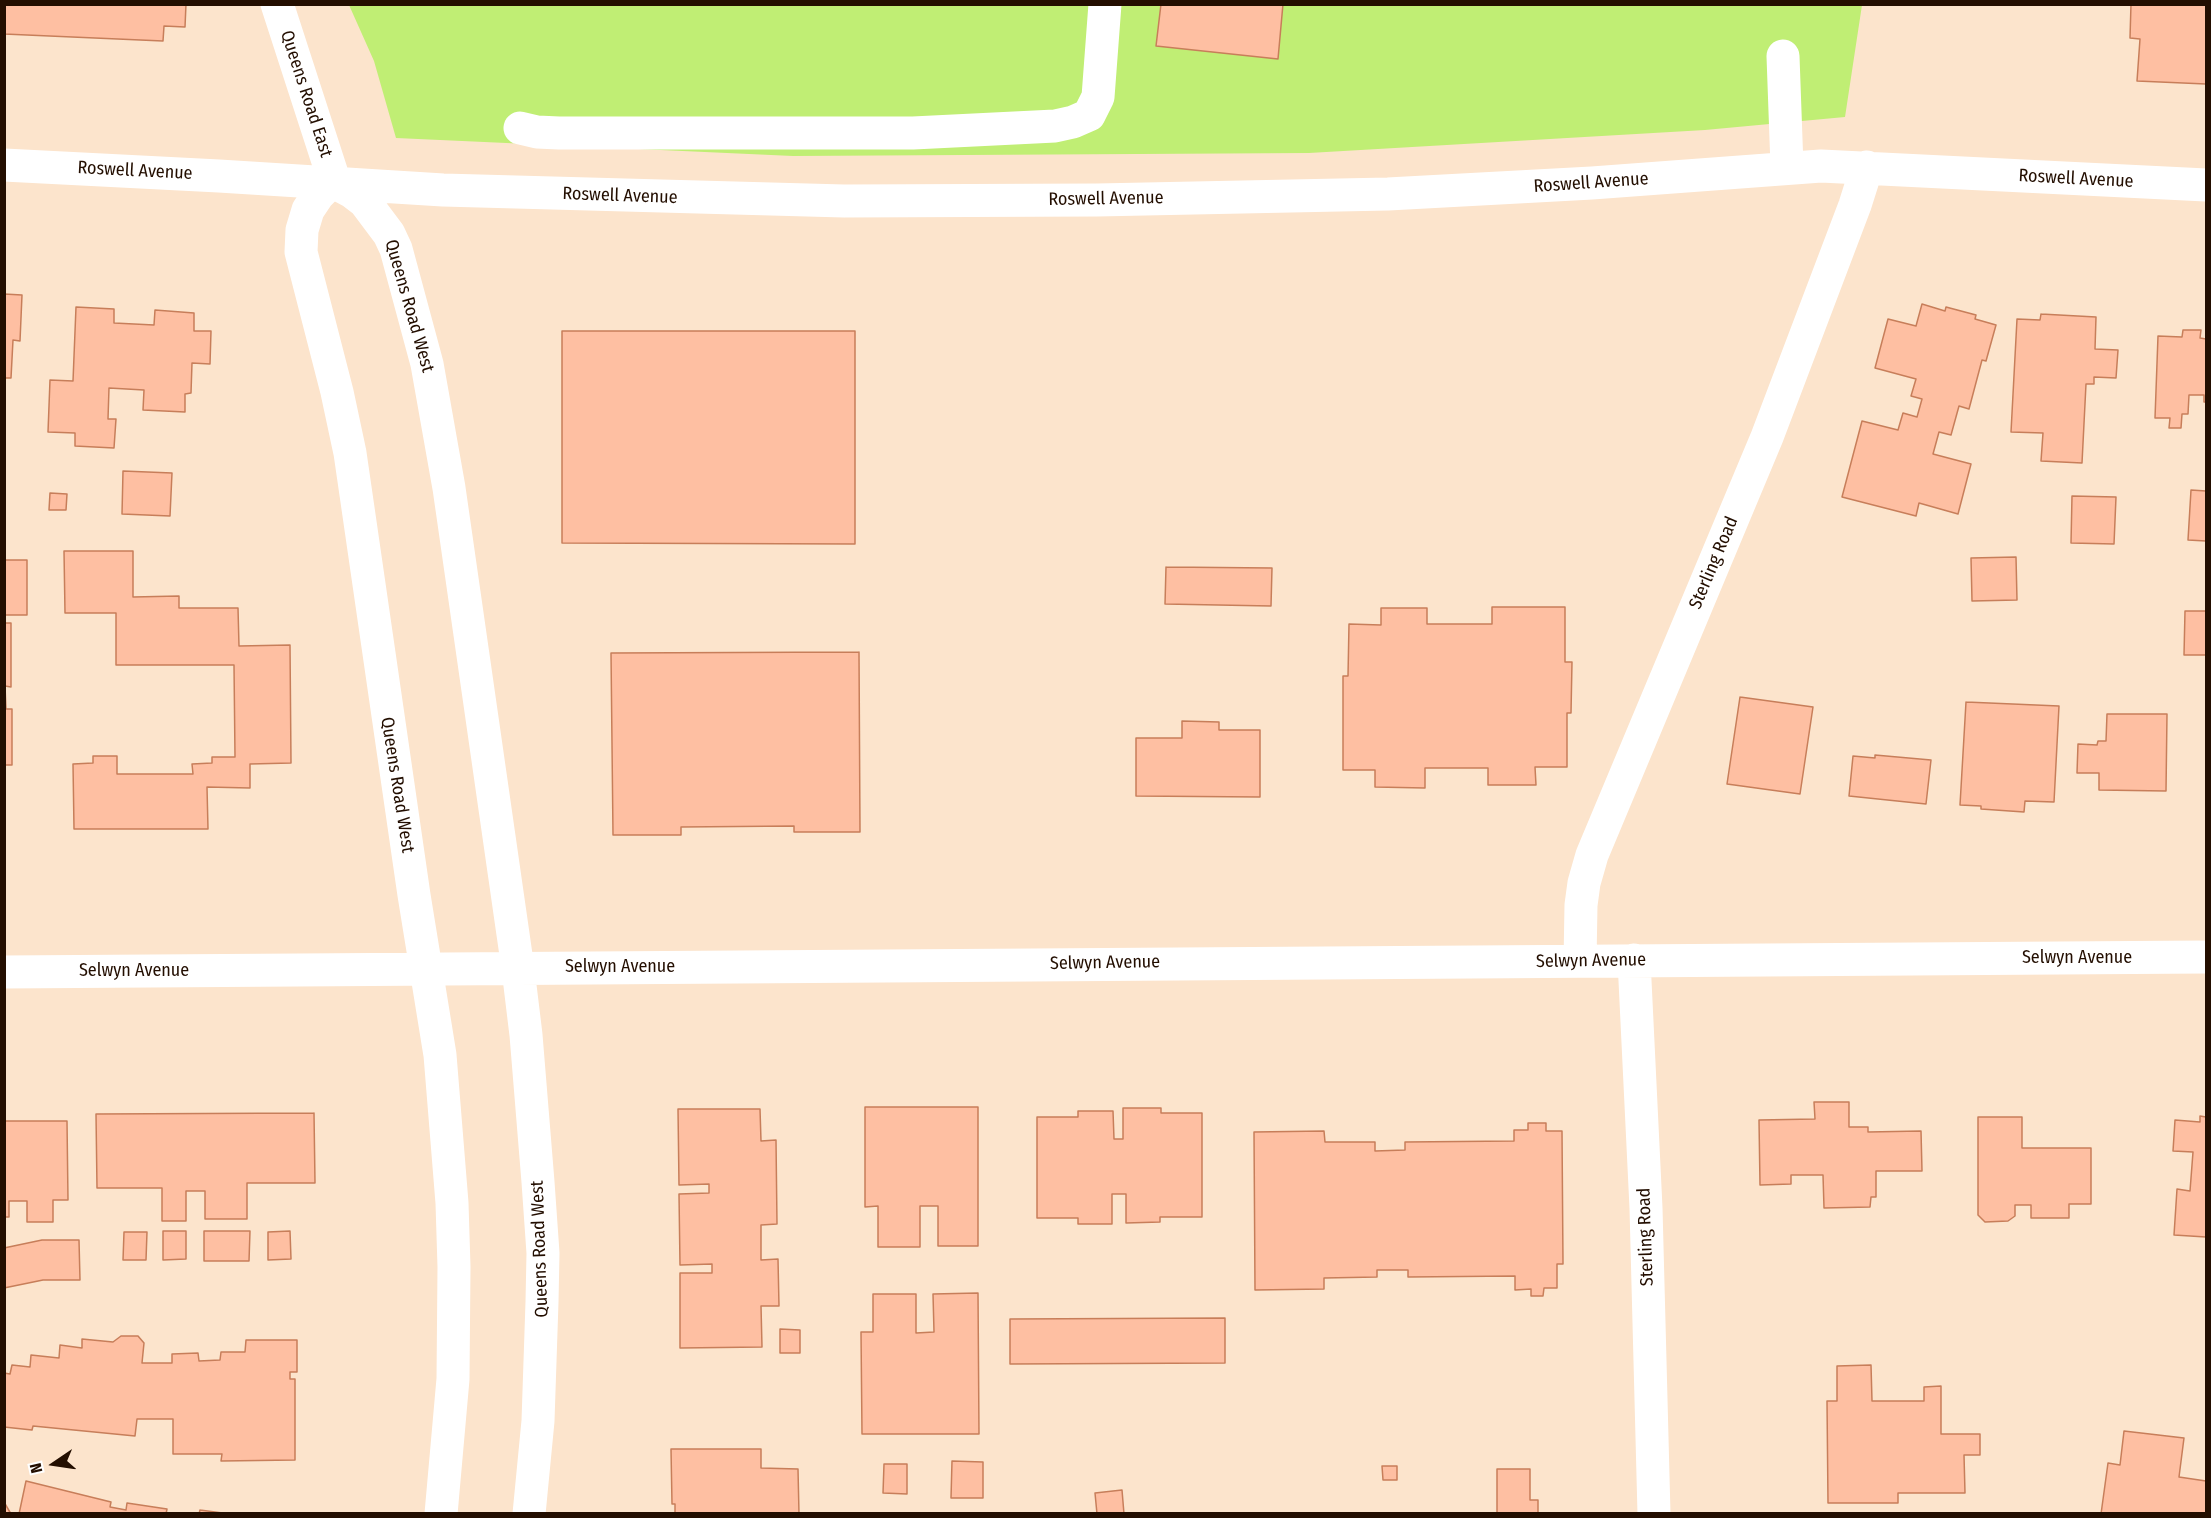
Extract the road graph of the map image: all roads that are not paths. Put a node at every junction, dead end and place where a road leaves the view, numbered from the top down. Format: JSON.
{"nodes":[{"id":1,"x":277,"y":4,"type":"edge"},
{"id":2,"x":1105,"y":4,"type":"edge"},
{"id":3,"x":1783,"y":56,"type":"dead end"},
{"id":4,"x":520,"y":128,"type":"dead end"},
{"id":5,"x":4,"y":165,"type":"edge"},
{"id":6,"x":1787,"y":167,"type":"junction"},
{"id":7,"x":1867,"y":167,"type":"junction"},
{"id":8,"x":335,"y":183,"type":"junction"},
{"id":9,"x":2206,"y":186,"type":"edge"},
{"id":10,"x":2206,"y":957,"type":"edge"},
{"id":11,"x":1634,"y":960,"type":"junction"},
{"id":12,"x":1580,"y":961,"type":"junction"},
{"id":13,"x":427,"y":969,"type":"junction"},
{"id":14,"x":518,"y":969,"type":"junction"},
{"id":15,"x":4,"y":972,"type":"edge"},
{"id":16,"x":441,"y":1514,"type":"edge"},
{"id":17,"x":530,"y":1514,"type":"edge"},
{"id":18,"x":1654,"y":1514,"type":"edge"}],
"edges":[{"from":1,"to":8,"type":"street","name":"Queens Road East"},
{"from":2,"to":4,"type":"street"},
{"from":3,"to":6,"type":"street"},
{"from":5,"to":8,"type":"street","name":"Roswell Avenue"},
{"from":6,"to":7,"type":"street","name":"Roswell Avenue"},
{"from":6,"to":8,"type":"street","name":"Roswell Avenue"},
{"from":7,"to":9,"type":"street","name":"Roswell Avenue"},
{"from":7,"to":12,"type":"street","name":"Sterling Road"},
{"from":8,"to":13,"type":"street","name":"Queens Road West"},
{"from":8,"to":14,"type":"street","name":"Queens Road West"},
{"from":10,"to":11,"type":"street","name":"Selwyn Avenue"},
{"from":11,"to":12,"type":"street","name":"Selwyn Avenue"},
{"from":11,"to":18,"type":"street","name":"Sterling Road"},
{"from":12,"to":14,"type":"street","name":"Selwyn Avenue"},
{"from":13,"to":14,"type":"street","name":"Selwyn Avenue"},
{"from":13,"to":15,"type":"street","name":"Selwyn Avenue"},
{"from":13,"to":16,"type":"street","name":"Queens Road West"},
{"from":14,"to":17,"type":"street","name":"Queens Road West"}]}
